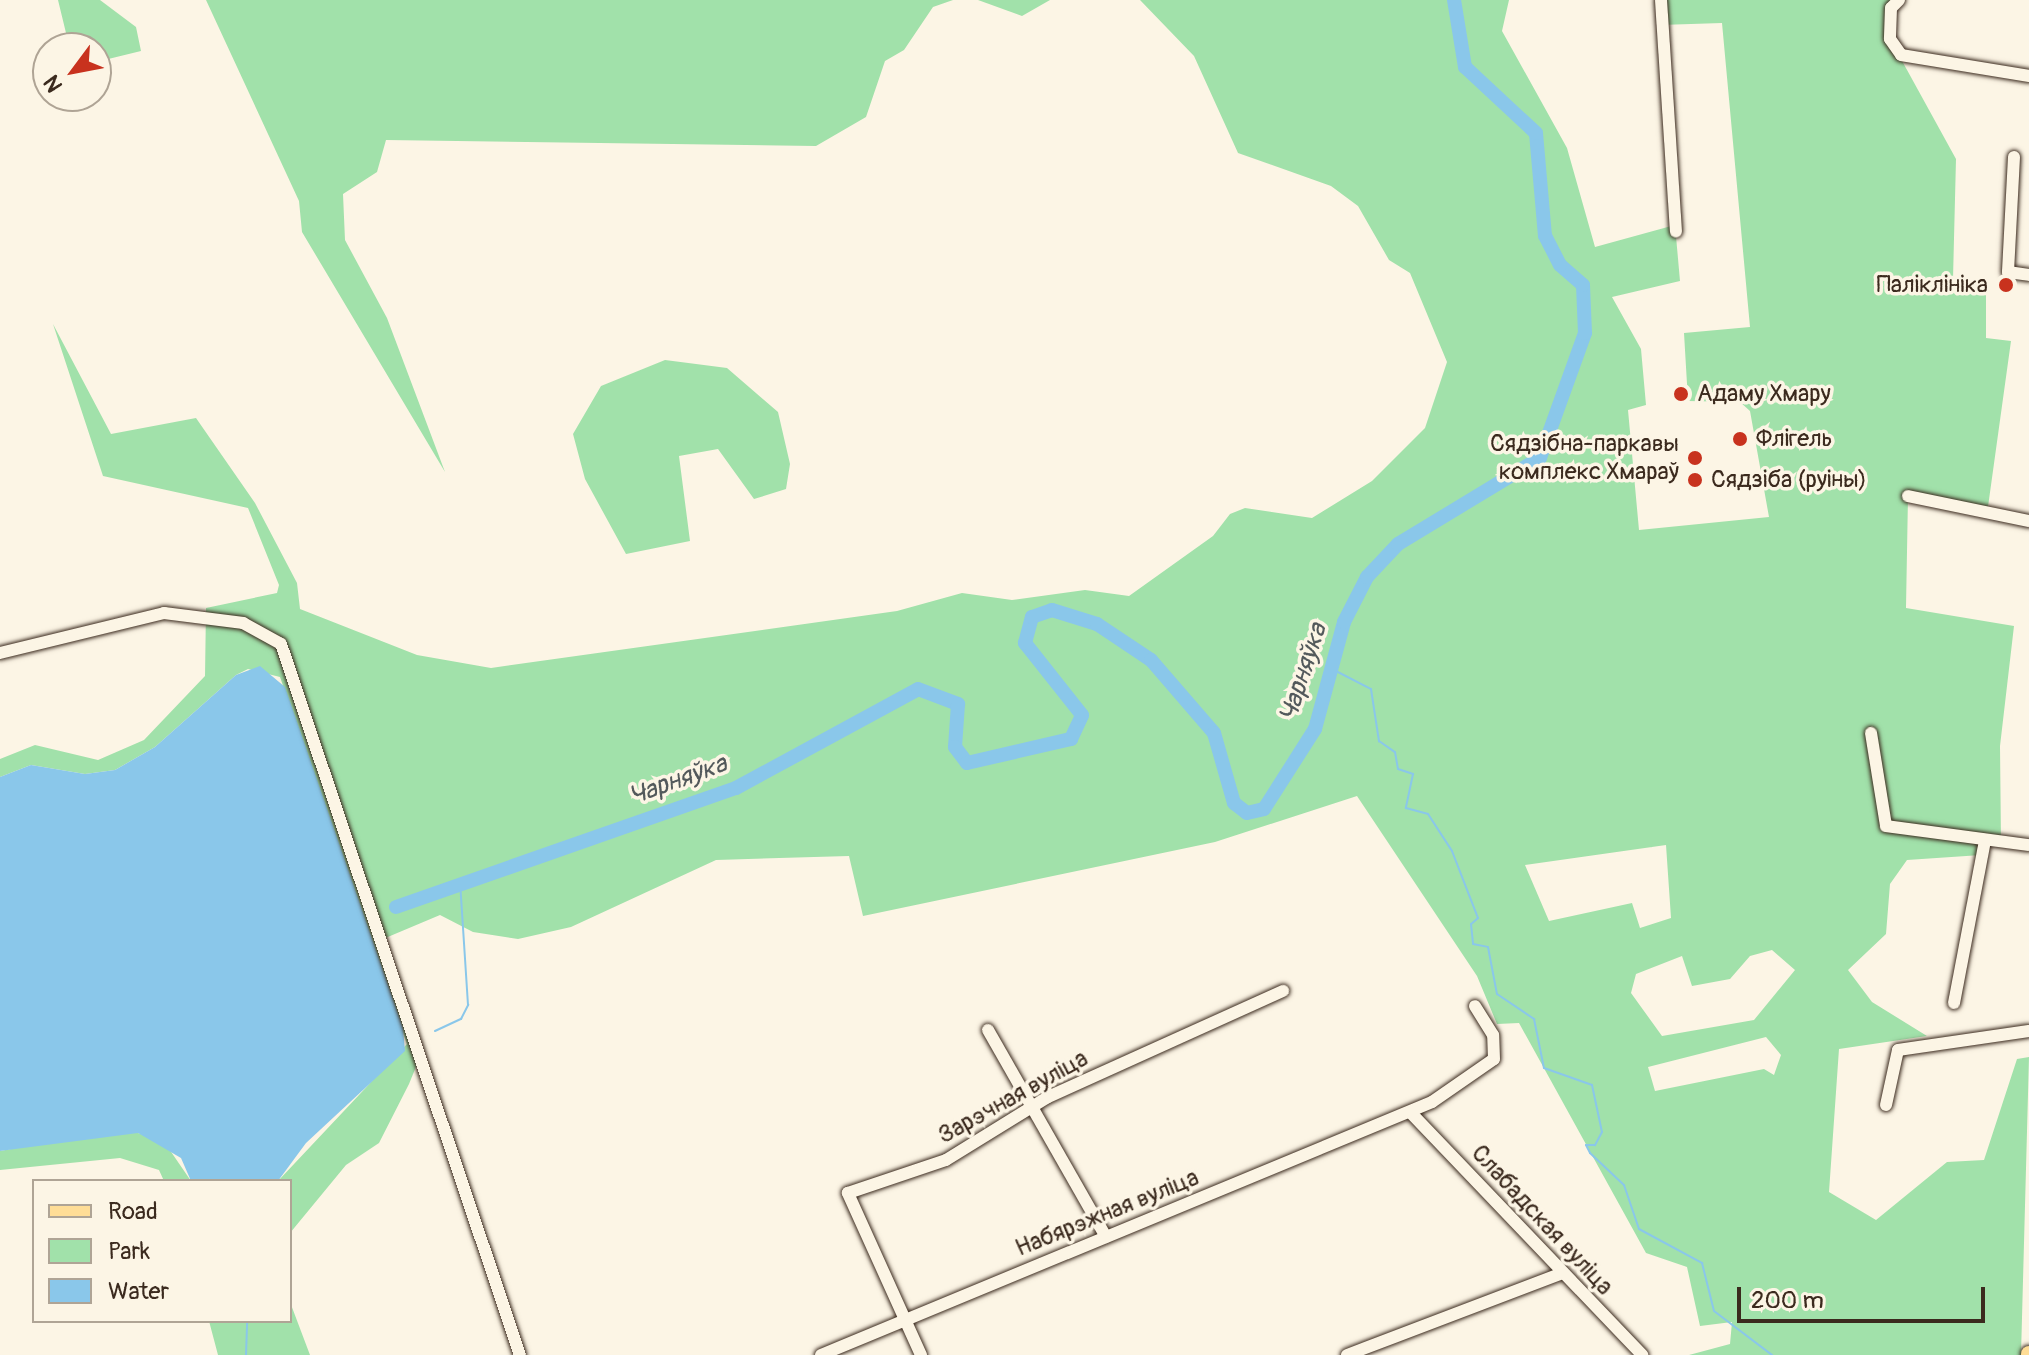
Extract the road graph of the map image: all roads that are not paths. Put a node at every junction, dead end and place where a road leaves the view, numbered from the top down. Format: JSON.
{"nodes":[{"id":1,"x":1661,"y":0,"type":"edge"},
{"id":2,"x":1899,"y":0,"type":"edge"},
{"id":3,"x":2029,"y":76,"type":"edge"},
{"id":4,"x":2014,"y":157,"type":"dead end"},
{"id":5,"x":1676,"y":232,"type":"dead end"},
{"id":6,"x":2029,"y":275,"type":"edge"},
{"id":7,"x":1908,"y":496,"type":"dead end"},
{"id":8,"x":2029,"y":521,"type":"edge"},
{"id":9,"x":0,"y":653,"type":"edge"},
{"id":10,"x":1871,"y":733,"type":"dead end"},
{"id":11,"x":1985,"y":840,"type":"junction"},
{"id":12,"x":2029,"y":845,"type":"edge"},
{"id":13,"x":1283,"y":991,"type":"dead end"},
{"id":14,"x":1954,"y":1003,"type":"dead end"},
{"id":15,"x":1475,"y":1006,"type":"dead end"},
{"id":16,"x":988,"y":1030,"type":"dead end"},
{"id":17,"x":2029,"y":1031,"type":"edge"},
{"id":18,"x":1035,"y":1104,"type":"junction"},
{"id":19,"x":1886,"y":1105,"type":"dead end"},
{"id":20,"x":1411,"y":1113,"type":"junction"},
{"id":21,"x":1106,"y":1237,"type":"junction"},
{"id":22,"x":1563,"y":1273,"type":"junction"},
{"id":23,"x":907,"y":1318,"type":"junction"},
{"id":24,"x":520,"y":1355,"type":"edge"},
{"id":25,"x":821,"y":1355,"type":"edge"},
{"id":26,"x":921,"y":1355,"type":"edge"},
{"id":27,"x":1347,"y":1355,"type":"edge"},
{"id":28,"x":1642,"y":1355,"type":"edge"}],
"edges":[{"from":1,"to":5,"type":"street"},
{"from":2,"to":3,"type":"street"},
{"from":4,"to":6,"type":"street"},
{"from":7,"to":8,"type":"street"},
{"from":9,"to":24,"type":"street"},
{"from":10,"to":11,"type":"street"},
{"from":11,"to":12,"type":"street"},
{"from":11,"to":14,"type":"street"},
{"from":13,"to":18,"type":"street","name":"Зарэчная вуліца"},
{"from":15,"to":20,"type":"street","name":"Набярэжная вуліца"},
{"from":16,"to":18,"type":"street"},
{"from":17,"to":19,"type":"street"},
{"from":18,"to":21,"type":"street"},
{"from":18,"to":23,"type":"street","name":"Зарэчная вуліца"},
{"from":20,"to":21,"type":"street","name":"Набярэжная вуліца"},
{"from":20,"to":22,"type":"street","name":"Слабадская вуліца"},
{"from":21,"to":23,"type":"street","name":"Набярэжная вуліца"},
{"from":22,"to":27,"type":"street"},
{"from":22,"to":28,"type":"street","name":"Слабадская вуліца"},
{"from":23,"to":25,"type":"street","name":"Набярэжная вуліца"},
{"from":23,"to":26,"type":"street"}]}
